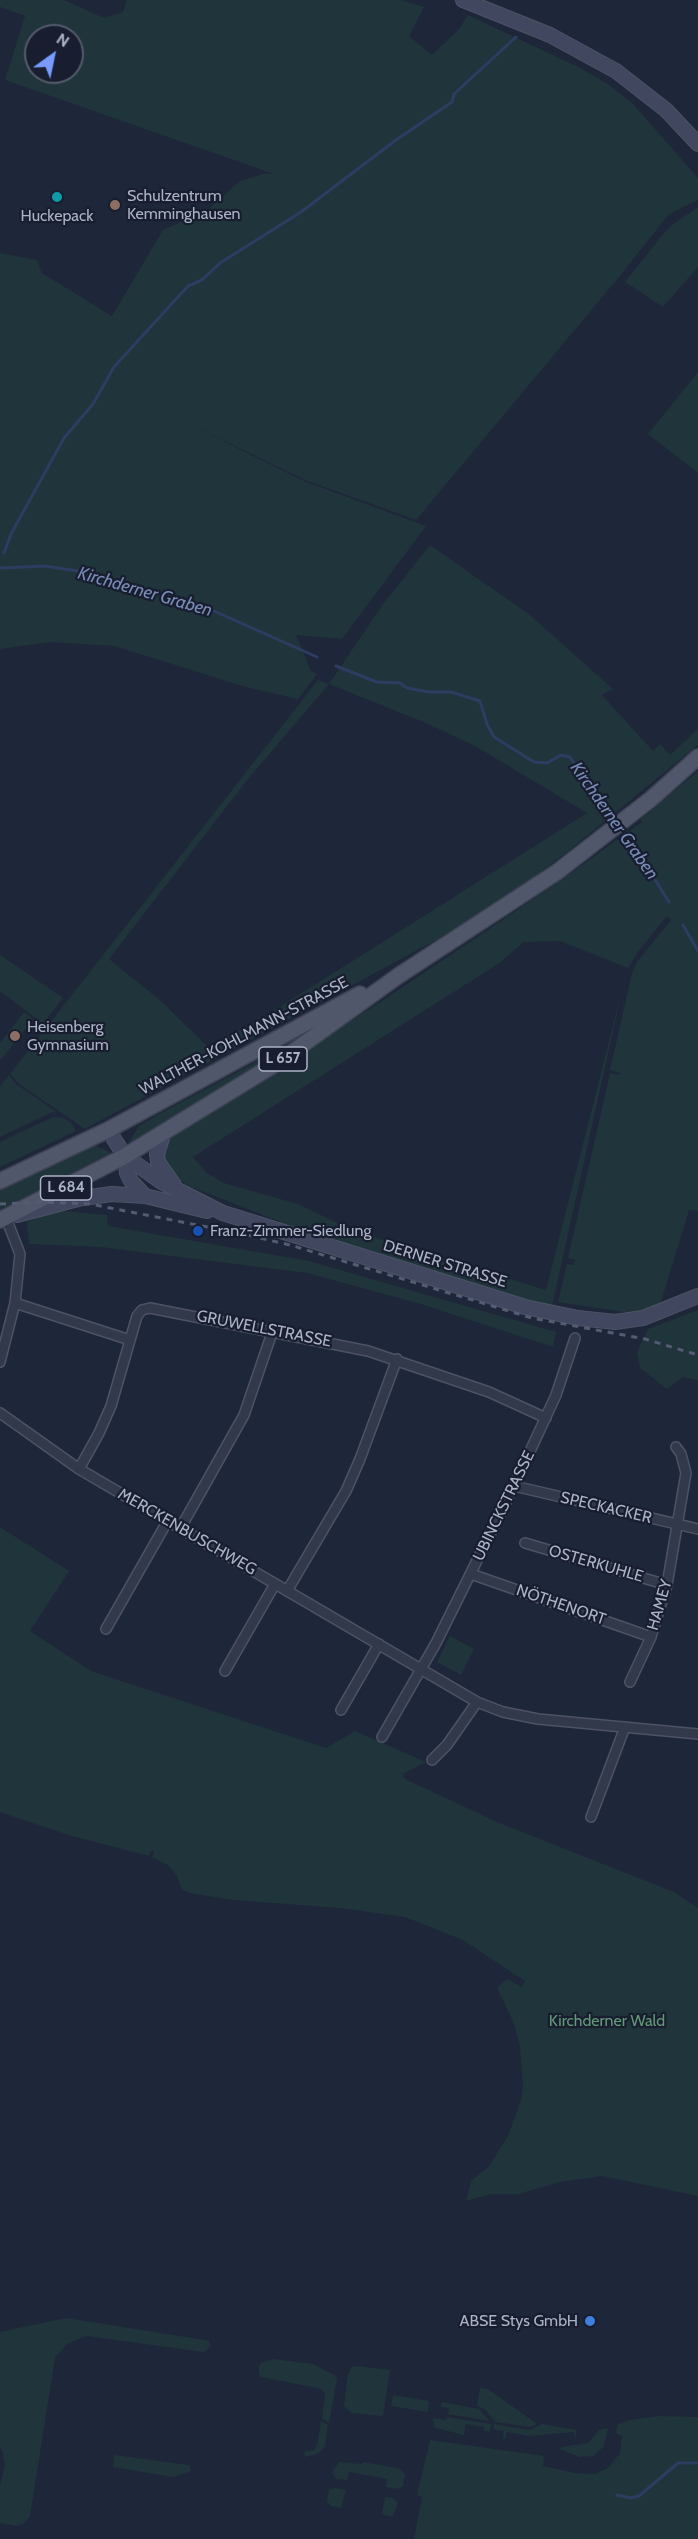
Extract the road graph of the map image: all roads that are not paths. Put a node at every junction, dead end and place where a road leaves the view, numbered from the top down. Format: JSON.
{"nodes":[{"id":1,"x":463,"y":0,"type":"edge"},
{"id":2,"x":698,"y":144,"type":"edge"},
{"id":3,"x":698,"y":757,"type":"edge"},
{"id":4,"x":398,"y":976,"type":"junction"},
{"id":5,"x":108,"y":1130,"type":"junction"},
{"id":6,"x":163,"y":1134,"type":"junction"},
{"id":7,"x":125,"y":1156,"type":"junction"},
{"id":8,"x":0,"y":1180,"type":"edge"},
{"id":9,"x":179,"y":1191,"type":"junction"},
{"id":10,"x":145,"y":1196,"type":"junction"},
{"id":11,"x":223,"y":1213,"type":"junction"},
{"id":12,"x":3,"y":1219,"type":"edge"},
{"id":13,"x":698,"y":1296,"type":"edge"},
{"id":14,"x":15,"y":1303,"type":"junction"},
{"id":15,"x":273,"y":1330,"type":"junction"},
{"id":16,"x":574,"y":1338,"type":"dead end"},
{"id":17,"x":130,"y":1340,"type":"junction"},
{"id":18,"x":397,"y":1359,"type":"junction"},
{"id":19,"x":0,"y":1362,"type":"edge"},
{"id":20,"x":0,"y":1413,"type":"edge"},
{"id":21,"x":546,"y":1418,"type":"junction"},
{"id":22,"x":676,"y":1447,"type":"dead end"},
{"id":23,"x":79,"y":1468,"type":"junction"},
{"id":24,"x":514,"y":1486,"type":"junction"},
{"id":25,"x":167,"y":1522,"type":"junction"},
{"id":26,"x":676,"y":1524,"type":"junction"},
{"id":27,"x":180,"y":1529,"type":"junction"},
{"id":28,"x":698,"y":1529,"type":"edge"},
{"id":29,"x":525,"y":1543,"type":"dead end"},
{"id":30,"x":471,"y":1574,"type":"junction"},
{"id":31,"x":275,"y":1584,"type":"junction"},
{"id":32,"x":667,"y":1585,"type":"junction"},
{"id":33,"x":288,"y":1591,"type":"junction"},
{"id":34,"x":106,"y":1629,"type":"dead end"},
{"id":35,"x":651,"y":1637,"type":"junction"},
{"id":36,"x":379,"y":1644,"type":"junction"},
{"id":37,"x":422,"y":1669,"type":"junction"},
{"id":38,"x":225,"y":1671,"type":"dead end"},
{"id":39,"x":630,"y":1682,"type":"dead end"},
{"id":40,"x":477,"y":1702,"type":"junction"},
{"id":41,"x":341,"y":1710,"type":"dead end"},
{"id":42,"x":625,"y":1727,"type":"junction"},
{"id":43,"x":698,"y":1734,"type":"edge"},
{"id":44,"x":382,"y":1737,"type":"dead end"},
{"id":45,"x":432,"y":1760,"type":"dead end"},
{"id":46,"x":591,"y":1817,"type":"dead end"}],
"edges":[{"from":1,"to":2,"type":"main road"},
{"from":3,"to":4,"type":"main road","name":"WALTHER-KOHLMANN-STRASSE","number":"L 657"},
{"from":4,"to":5,"type":"main road","name":"WALTHER-KOHLMANN-STRASSE","number":"L 657"},
{"from":4,"to":6,"type":"main road","name":"WALTHER-KOHLMANN-STRASSE","number":"L 657"},
{"from":5,"to":7,"type":"main road"},
{"from":5,"to":8,"type":"main road","number":"L 684"},
{"from":6,"to":7,"type":"main road","name":"WALTHER-KOHLMANN-STRASSE","number":"L 657"},
{"from":6,"to":9,"type":"main road"},
{"from":7,"to":9,"type":"main road","name":"DERNER STRASSE"},
{"from":7,"to":10,"type":"main road"},
{"from":7,"to":12,"type":"main road","number":"L 684"},
{"from":9,"to":11,"type":"main road","name":"DERNER STRASSE"},
{"from":10,"to":11,"type":"main road"},
{"from":10,"to":12,"type":"main road"},
{"from":11,"to":13,"type":"main road","name":"DERNER STRASSE"},
{"from":12,"to":14,"type":"street"},
{"from":14,"to":17,"type":"street"},
{"from":14,"to":19,"type":"street"},
{"from":15,"to":17,"type":"street","name":"GRUWELLSTRASSE"},
{"from":15,"to":18,"type":"street","name":"GRUWELLSTRASSE"},
{"from":15,"to":27,"type":"street"},
{"from":16,"to":21,"type":"street","name":"UBINCKSTRASSE"},
{"from":17,"to":23,"type":"street","name":"GRUWELLSTRASSE"},
{"from":18,"to":21,"type":"street","name":"GRUWELLSTRASSE"},
{"from":18,"to":33,"type":"street"},
{"from":20,"to":23,"type":"street","name":"MERCKENBUSCHWEG"},
{"from":21,"to":24,"type":"street","name":"UBINCKSTRASSE"},
{"from":22,"to":26,"type":"street","name":"HAMEY"},
{"from":23,"to":25,"type":"street","name":"MERCKENBUSCHWEG"},
{"from":24,"to":26,"type":"street","name":"SPECKACKER"},
{"from":24,"to":30,"type":"street","name":"UBINCKSTRASSE"},
{"from":25,"to":27,"type":"street","name":"MERCKENBUSCHWEG"},
{"from":25,"to":34,"type":"street"},
{"from":26,"to":28,"type":"street","name":"SPECKACKER"},
{"from":26,"to":32,"type":"street","name":"HAMEY"},
{"from":27,"to":31,"type":"street","name":"MERCKENBUSCHWEG"},
{"from":29,"to":32,"type":"street","name":"OSTERKUHLE"},
{"from":30,"to":35,"type":"street","name":"NÖTHENORT"},
{"from":30,"to":37,"type":"street","name":"UBINCKSTRASSE"},
{"from":31,"to":33,"type":"street","name":"MERCKENBUSCHWEG"},
{"from":31,"to":38,"type":"street"},
{"from":32,"to":35,"type":"street","name":"HAMEY"},
{"from":33,"to":36,"type":"street","name":"MERCKENBUSCHWEG"},
{"from":35,"to":39,"type":"street","name":"HAMEY"},
{"from":36,"to":37,"type":"street","name":"MERCKENBUSCHWEG"},
{"from":36,"to":41,"type":"street"},
{"from":37,"to":40,"type":"street","name":"MERCKENBUSCHWEG"},
{"from":37,"to":44,"type":"street"},
{"from":40,"to":42,"type":"street","name":"MERCKENBUSCHWEG"},
{"from":40,"to":45,"type":"street"},
{"from":42,"to":43,"type":"street","name":"MERCKENBUSCHWEG"},
{"from":42,"to":46,"type":"street"}]}
